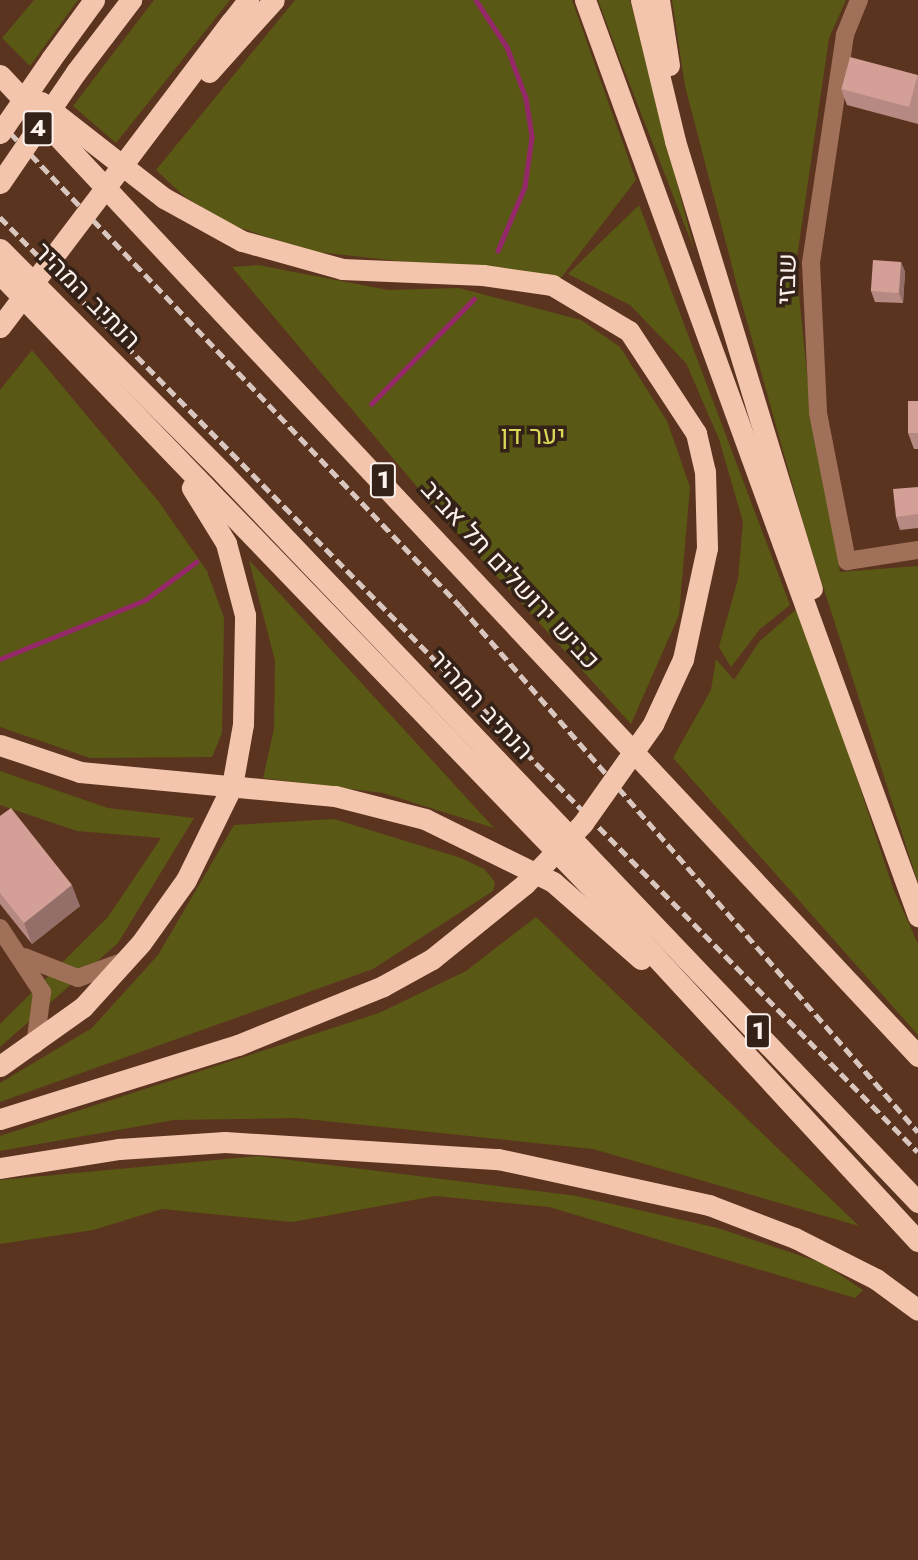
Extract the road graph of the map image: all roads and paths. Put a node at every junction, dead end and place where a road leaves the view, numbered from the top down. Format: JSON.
{"nodes":[{"id":1,"x":94,"y":0,"type":"edge"},
{"id":2,"x":131,"y":0,"type":"edge"},
{"id":3,"x":248,"y":0,"type":"edge"},
{"id":4,"x":274,"y":0,"type":"edge"},
{"id":5,"x":585,"y":0,"type":"edge"},
{"id":6,"x":641,"y":0,"type":"edge"},
{"id":7,"x":659,"y":0,"type":"edge"},
{"id":8,"x":859,"y":0,"type":"edge"},
{"id":9,"x":237,"y":28,"type":"junction"},
{"id":10,"x":0,"y":72,"type":"edge"},
{"id":11,"x":0,"y":133,"type":"edge"},
{"id":12,"x":0,"y":183,"type":"edge"},
{"id":13,"x":0,"y":249,"type":"edge"},
{"id":14,"x":0,"y":274,"type":"edge"},
{"id":15,"x":0,"y":327,"type":"edge"},
{"id":16,"x":735,"y":343,"type":"junction"},
{"id":17,"x":171,"y":453,"type":"junction"},
{"id":18,"x":918,"y":550,"type":"edge"},
{"id":19,"x":0,"y":745,"type":"edge"},
{"id":20,"x":894,"y":851,"type":"junction"},
{"id":21,"x":918,"y":916,"type":"edge"},
{"id":22,"x":0,"y":928,"type":"edge"},
{"id":23,"x":24,"y":957,"type":"junction"},
{"id":24,"x":128,"y":958,"type":"junction"},
{"id":25,"x":736,"y":1041,"type":"junction"},
{"id":26,"x":35,"y":1045,"type":"junction"},
{"id":27,"x":918,"y":1056,"type":"edge"},
{"id":28,"x":789,"y":1062,"type":"junction"},
{"id":29,"x":0,"y":1066,"type":"edge"},
{"id":30,"x":770,"y":1079,"type":"junction"},
{"id":31,"x":0,"y":1119,"type":"edge"},
{"id":32,"x":0,"y":1168,"type":"edge"},
{"id":33,"x":918,"y":1202,"type":"edge"},
{"id":34,"x":918,"y":1241,"type":"edge"},
{"id":35,"x":918,"y":1310,"type":"edge"}],
"edges":[{"from":1,"to":11,"type":"highway","number":"4","bridge":true},
{"from":2,"to":12,"type":"highway","number":"4","bridge":true},
{"from":3,"to":9,"type":"highway"},
{"from":4,"to":9,"type":"highway"},
{"from":5,"to":20,"type":"highway"},
{"from":6,"to":16,"type":"highway"},
{"from":7,"to":16,"type":"highway"},
{"from":8,"to":18,"type":"street","name":"שבזי"},
{"from":9,"to":15,"type":"highway","bridge":true},
{"from":10,"to":27,"type":"highway","name":"כביש ירושלים תל אביב","number":"1"},
{"from":10,"to":31,"type":"highway","bridge":true},
{"from":13,"to":28,"type":"highway","name":"הנתיב המהיר","number":"1"},
{"from":14,"to":17,"type":"highway","number":"1"},
{"from":16,"to":20,"type":"highway"},
{"from":17,"to":24,"type":"highway"},
{"from":17,"to":25,"type":"highway","number":"1"},
{"from":19,"to":25,"type":"highway","bridge":true},
{"from":20,"to":21,"type":"highway"},
{"from":22,"to":23,"type":"street"},
{"from":23,"to":24,"type":"street"},
{"from":23,"to":26,"type":"street"},
{"from":24,"to":26,"type":"highway"},
{"from":25,"to":30,"type":"highway","number":"1"},
{"from":26,"to":29,"type":"highway"},
{"from":28,"to":30,"type":"street"},
{"from":28,"to":33,"type":"highway","name":"הנתיב המהיר","number":"1"},
{"from":30,"to":34,"type":"highway","number":"1"},
{"from":32,"to":35,"type":"highway"}]}
